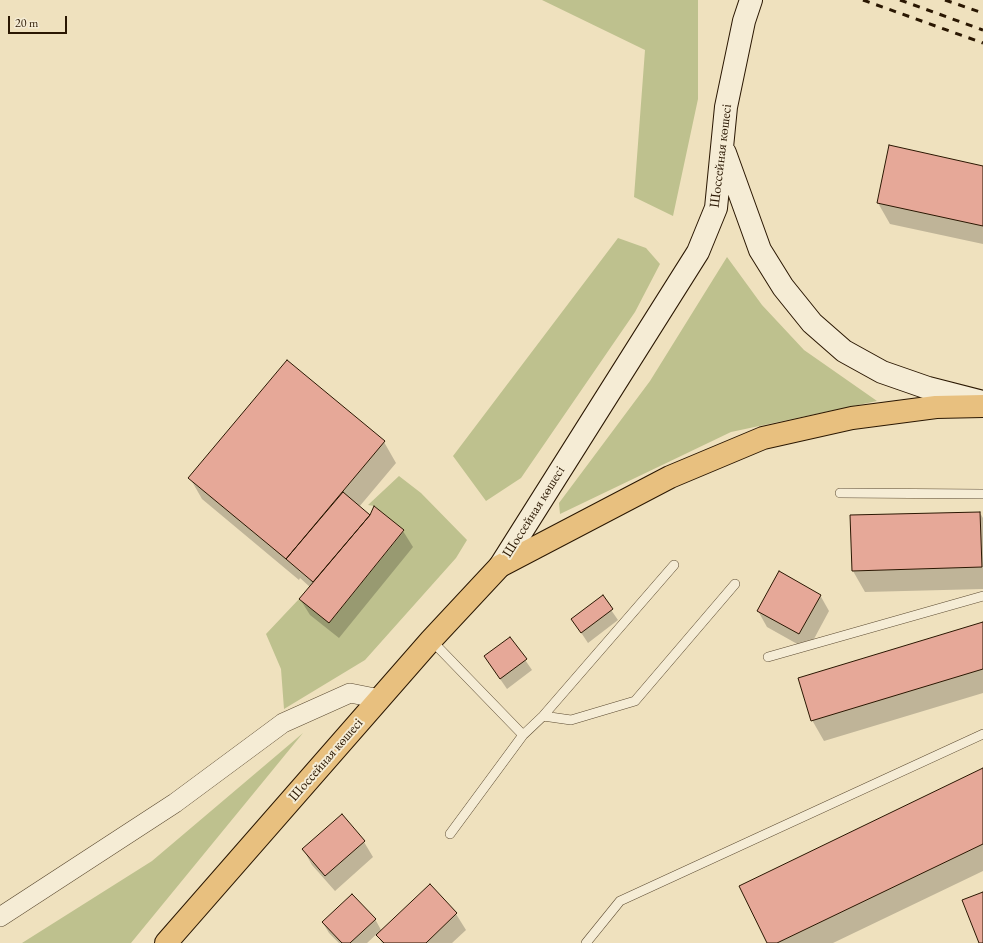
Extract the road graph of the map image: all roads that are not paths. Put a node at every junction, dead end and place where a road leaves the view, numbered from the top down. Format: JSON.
{"nodes":[{"id":1,"x":751,"y":0,"type":"edge"},
{"id":2,"x":723,"y":146,"type":"junction"},
{"id":3,"x":983,"y":402,"type":"edge"},
{"id":4,"x":983,"y":406,"type":"edge"},
{"id":5,"x":840,"y":492,"type":"dead end"},
{"id":6,"x":983,"y":494,"type":"edge"},
{"id":7,"x":674,"y":565,"type":"dead end"},
{"id":8,"x":500,"y":566,"type":"junction"},
{"id":9,"x":735,"y":584,"type":"dead end"},
{"id":10,"x":983,"y":596,"type":"edge"},
{"id":11,"x":431,"y":640,"type":"junction"},
{"id":12,"x":768,"y":657,"type":"dead end"},
{"id":13,"x":380,"y":699,"type":"junction"},
{"id":14,"x":543,"y":716,"type":"junction"},
{"id":15,"x":983,"y":734,"type":"edge"},
{"id":16,"x":523,"y":735,"type":"junction"},
{"id":17,"x":450,"y":834,"type":"dead end"},
{"id":18,"x":0,"y":917,"type":"edge"},
{"id":19,"x":166,"y":943,"type":"edge"},
{"id":20,"x":586,"y":943,"type":"edge"}],
"edges":[{"from":1,"to":2,"type":"main road","name":"Шоссейная көшесі"},
{"from":2,"to":3,"type":"main road"},
{"from":2,"to":8,"type":"main road","name":"Шоссейная көшесі"},
{"from":4,"to":8,"type":"main road"},
{"from":5,"to":6,"type":"lane"},
{"from":7,"to":14,"type":"lane"},
{"from":8,"to":11,"type":"main road","name":"Шоссейная көшесі"},
{"from":9,"to":14,"type":"lane"},
{"from":10,"to":12,"type":"lane"},
{"from":11,"to":13,"type":"main road","name":"Шоссейная көшесі"},
{"from":11,"to":16,"type":"lane"},
{"from":13,"to":18,"type":"street"},
{"from":13,"to":19,"type":"main road","name":"Шоссейная көшесі"},
{"from":14,"to":16,"type":"lane"},
{"from":15,"to":20,"type":"lane"},
{"from":16,"to":17,"type":"lane"}]}
